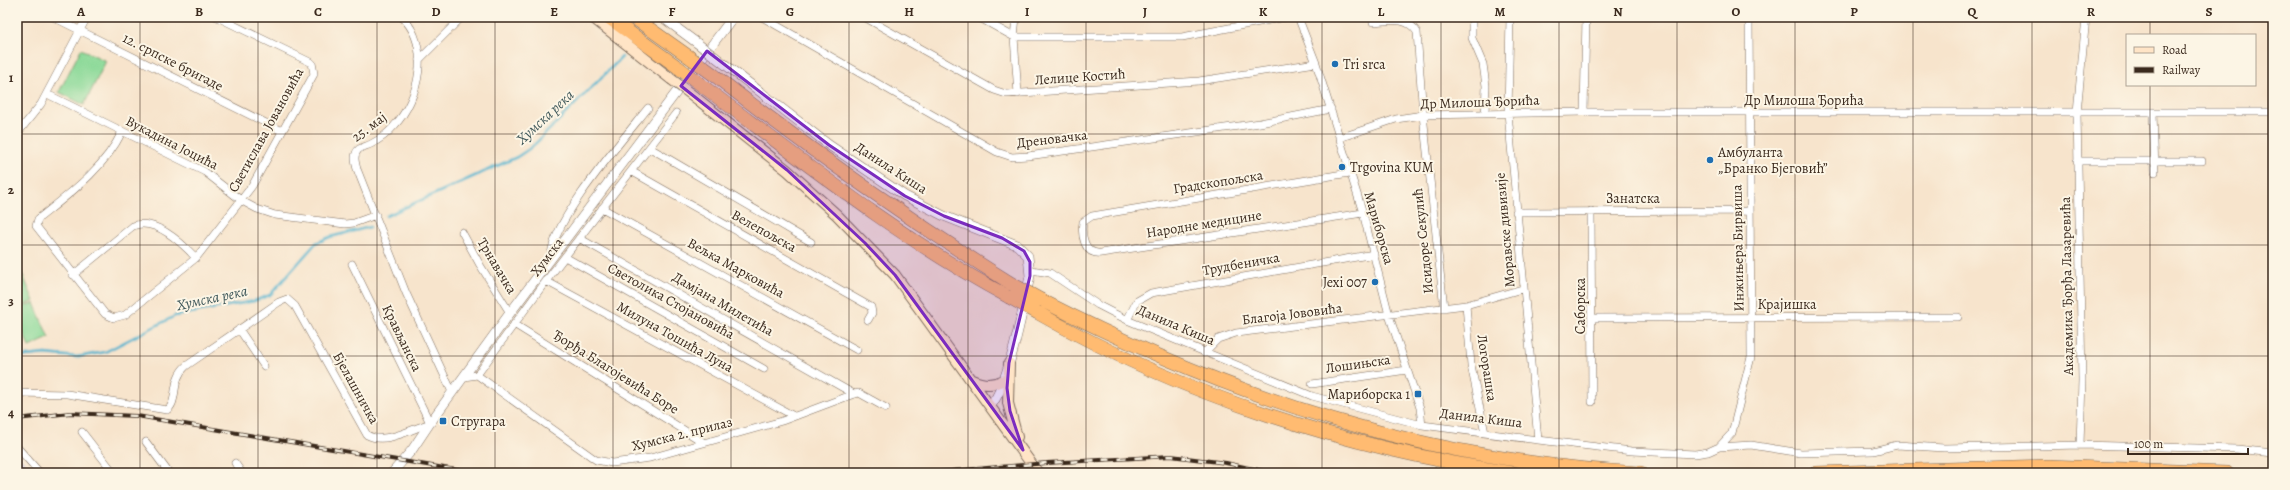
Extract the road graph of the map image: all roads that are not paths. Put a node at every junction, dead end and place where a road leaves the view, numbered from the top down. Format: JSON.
{"nodes":[{"id":1,"x":53,"y":17,"type":"edge"},
{"id":2,"x":87,"y":17,"type":"edge"},
{"id":3,"x":217,"y":17,"type":"edge"},
{"id":4,"x":402,"y":17,"type":"edge"},
{"id":5,"x":462,"y":17,"type":"edge"},
{"id":6,"x":592,"y":17,"type":"edge"},
{"id":7,"x":608,"y":17,"type":"edge"},
{"id":8,"x":633,"y":17,"type":"edge"},
{"id":9,"x":662,"y":17,"type":"edge"},
{"id":10,"x":762,"y":17,"type":"edge"},
{"id":11,"x":864,"y":17,"type":"edge"},
{"id":12,"x":978,"y":17,"type":"edge"},
{"id":13,"x":1016,"y":17,"type":"edge"},
{"id":14,"x":1286,"y":17,"type":"edge"},
{"id":15,"x":1298,"y":17,"type":"edge"},
{"id":16,"x":1472,"y":17,"type":"edge"},
{"id":17,"x":1510,"y":17,"type":"edge"},
{"id":18,"x":1586,"y":17,"type":"edge"},
{"id":19,"x":1749,"y":17,"type":"edge"},
{"id":20,"x":2086,"y":17,"type":"edge"},
{"id":21,"x":728,"y":19,"type":"edge"},
{"id":22,"x":1373,"y":22,"type":"dead end"},
{"id":23,"x":80,"y":30,"type":"junction"},
{"id":24,"x":1014,"y":37,"type":"junction"},
{"id":25,"x":419,"y":60,"type":"junction"},
{"id":26,"x":1316,"y":63,"type":"junction"},
{"id":27,"x":47,"y":94,"type":"junction"},
{"id":28,"x":1018,"y":94,"type":"junction"},
{"id":29,"x":648,"y":108,"type":"dead end"},
{"id":30,"x":1331,"y":109,"type":"junction"},
{"id":31,"x":1584,"y":112,"type":"junction"},
{"id":32,"x":1750,"y":112,"type":"junction"},
{"id":33,"x":2273,"y":112,"type":"edge"},
{"id":34,"x":676,"y":113,"type":"dead end"},
{"id":35,"x":1508,"y":113,"type":"junction"},
{"id":36,"x":2077,"y":113,"type":"junction"},
{"id":37,"x":2153,"y":113,"type":"junction"},
{"id":38,"x":1484,"y":114,"type":"junction"},
{"id":39,"x":1423,"y":115,"type":"junction"},
{"id":40,"x":282,"y":131,"type":"junction"},
{"id":41,"x":122,"y":132,"type":"junction"},
{"id":42,"x":17,"y":134,"type":"edge"},
{"id":43,"x":1339,"y":138,"type":"junction"},
{"id":44,"x":650,"y":148,"type":"junction"},
{"id":45,"x":2155,"y":161,"type":"junction"},
{"id":46,"x":2202,"y":161,"type":"dead end"},
{"id":47,"x":2077,"y":162,"type":"junction"},
{"id":48,"x":631,"y":172,"type":"junction"},
{"id":49,"x":2155,"y":172,"type":"dead end"},
{"id":50,"x":1349,"y":173,"type":"junction"},
{"id":51,"x":242,"y":201,"type":"junction"},
{"id":52,"x":602,"y":208,"type":"junction"},
{"id":53,"x":1591,"y":211,"type":"junction"},
{"id":54,"x":1750,"y":211,"type":"junction"},
{"id":55,"x":1516,"y":212,"type":"junction"},
{"id":56,"x":1363,"y":213,"type":"junction"},
{"id":57,"x":376,"y":215,"type":"junction"},
{"id":58,"x":1092,"y":216,"type":"joint"},
{"id":59,"x":462,"y":232,"type":"dead end"},
{"id":60,"x":579,"y":238,"type":"junction"},
{"id":61,"x":811,"y":242,"type":"dead end"},
{"id":62,"x":1374,"y":254,"type":"junction"},
{"id":63,"x":565,"y":257,"type":"junction"},
{"id":64,"x":196,"y":258,"type":"junction"},
{"id":65,"x":551,"y":259,"type":"junction"},
{"id":66,"x":352,"y":264,"type":"dead end"},
{"id":67,"x":1031,"y":270,"type":"junction"},
{"id":68,"x":73,"y":275,"type":"junction"},
{"id":69,"x":546,"y":281,"type":"junction"},
{"id":70,"x":1522,"y":289,"type":"junction"},
{"id":71,"x":1466,"y":306,"type":"junction"},
{"id":72,"x":1444,"y":308,"type":"junction"},
{"id":73,"x":510,"y":313,"type":"junction"},
{"id":74,"x":1389,"y":315,"type":"junction"},
{"id":75,"x":1752,"y":317,"type":"junction"},
{"id":76,"x":1958,"y":317,"type":"dead end"},
{"id":77,"x":1593,"y":318,"type":"junction"},
{"id":78,"x":868,"y":320,"type":"dead end"},
{"id":79,"x":1127,"y":320,"type":"junction"},
{"id":80,"x":514,"y":324,"type":"junction"},
{"id":81,"x":240,"y":329,"type":"junction"},
{"id":82,"x":857,"y":350,"type":"dead end"},
{"id":83,"x":1204,"y":353,"type":"junction"},
{"id":84,"x":1009,"y":363,"type":"junction"},
{"id":85,"x":264,"y":366,"type":"dead end"},
{"id":86,"x":764,"y":369,"type":"dead end"},
{"id":87,"x":1406,"y":370,"type":"junction"},
{"id":88,"x":477,"y":375,"type":"junction"},
{"id":89,"x":464,"y":377,"type":"junction"},
{"id":90,"x":972,"y":380,"type":"junction"},
{"id":91,"x":1004,"y":380,"type":"junction"},
{"id":92,"x":1312,"y":384,"type":"dead end"},
{"id":93,"x":452,"y":392,"type":"junction"},
{"id":94,"x":17,"y":393,"type":"edge"},
{"id":95,"x":854,"y":394,"type":"junction"},
{"id":96,"x":1592,"y":402,"type":"dead end"},
{"id":97,"x":991,"y":405,"type":"junction"},
{"id":98,"x":886,"y":408,"type":"dead end"},
{"id":99,"x":792,"y":415,"type":"junction"},
{"id":100,"x":430,"y":423,"type":"junction"},
{"id":101,"x":1422,"y":425,"type":"junction"},
{"id":102,"x":82,"y":432,"type":"dead end"},
{"id":103,"x":1485,"y":433,"type":"junction"},
{"id":104,"x":1538,"y":440,"type":"junction"},
{"id":105,"x":146,"y":442,"type":"dead end"},
{"id":106,"x":703,"y":442,"type":"junction"},
{"id":107,"x":2080,"y":444,"type":"junction"},
{"id":108,"x":17,"y":447,"type":"edge"},
{"id":109,"x":1720,"y":447,"type":"junction"},
{"id":110,"x":1023,"y":450,"type":"junction"},
{"id":111,"x":2273,"y":453,"type":"edge"},
{"id":112,"x":234,"y":463,"type":"dead end"},
{"id":113,"x":40,"y":473,"type":"edge"},
{"id":114,"x":114,"y":473,"type":"edge"},
{"id":115,"x":169,"y":473,"type":"edge"},
{"id":116,"x":242,"y":473,"type":"edge"},
{"id":117,"x":392,"y":473,"type":"edge"},
{"id":118,"x":1038,"y":473,"type":"edge"},
{"id":119,"x":1512,"y":473,"type":"edge"},
{"id":120,"x":1641,"y":473,"type":"edge"},
{"id":121,"x":1815,"y":473,"type":"edge"},
{"id":122,"x":2227,"y":473,"type":"edge"}],
"edges":[{"from":1,"to":23,"type":"street","name":"12. српске бригаде"},
{"from":2,"to":23,"type":"street"},
{"from":3,"to":40,"type":"street","name":"Светислава Јовановића"},
{"from":4,"to":25,"type":"street","name":"25. мај"},
{"from":5,"to":25,"type":"street"},
{"from":6,"to":90,"type":"main road","bridge":true},
{"from":7,"to":119,"type":"highway","bridge":true},
{"from":8,"to":120,"type":"highway","bridge":true},
{"from":9,"to":67,"type":"street","name":"Данила Киша","bridge":true},
{"from":10,"to":30,"type":"street","name":"Дреновачка"},
{"from":11,"to":28,"type":"street","name":"Лелице Костић"},
{"from":12,"to":24,"type":"street"},
{"from":13,"to":24,"type":"street"},
{"from":14,"to":24,"type":"street"},
{"from":15,"to":26,"type":"street","name":"Мариборска"},
{"from":16,"to":38,"type":"street"},
{"from":17,"to":35,"type":"street","name":"Моравске дивизије"},
{"from":18,"to":31,"type":"street"},
{"from":19,"to":32,"type":"street","name":"Инжињера Бирвиша"},
{"from":20,"to":36,"type":"street"},
{"from":21,"to":65,"type":"street","name":"Хумска"},
{"from":22,"to":39,"type":"street","name":"Исидоре Секулић"},
{"from":23,"to":27,"type":"street"},
{"from":23,"to":40,"type":"street","name":"12. српске бригаде"},
{"from":24,"to":28,"type":"street"},
{"from":25,"to":57,"type":"street","name":"25. мај"},
{"from":26,"to":28,"type":"street","name":"Лелице Костић"},
{"from":26,"to":30,"type":"street","name":"Мариборска"},
{"from":27,"to":41,"type":"street","name":"Вукадина Јоцића"},
{"from":27,"to":42,"type":"street"},
{"from":29,"to":65,"type":"street","name":"Хумска"},
{"from":30,"to":43,"type":"street","name":"Мариборска"},
{"from":31,"to":32,"type":"street","name":"Др Милоша Ђорића"},
{"from":31,"to":35,"type":"street","name":"Др Милоша Ђорића"},
{"from":32,"to":36,"type":"street","name":"Др Милоша Ђорића"},
{"from":32,"to":54,"type":"street","name":"Инжињера Бирвиша"},
{"from":33,"to":37,"type":"street","name":"Др Милоша Ђорића"},
{"from":34,"to":44,"type":"street","name":"Хумска"},
{"from":35,"to":38,"type":"street","name":"Др Милоша Ђорића"},
{"from":35,"to":55,"type":"street","name":"Моравске дивизије"},
{"from":36,"to":37,"type":"street","name":"Др Милоша Ђорића"},
{"from":36,"to":47,"type":"street","name":"Академика Ђорђа Лазаревића"},
{"from":37,"to":45,"type":"street"},
{"from":38,"to":39,"type":"street","name":"Др Милоша Ђорића"},
{"from":39,"to":43,"type":"street","name":"Др Милоша Ђорића"},
{"from":39,"to":72,"type":"street","name":"Исидоре Секулић"},
{"from":40,"to":51,"type":"street","name":"Светислава Јовановића"},
{"from":41,"to":51,"type":"street","name":"Вукадина Јоцића"},
{"from":41,"to":68,"type":"street","name":"Светислава Јовановића"},
{"from":43,"to":50,"type":"street","name":"Мариборска"},
{"from":44,"to":48,"type":"street","name":"Хумска"},
{"from":44,"to":61,"type":"street"},
{"from":45,"to":46,"type":"street"},
{"from":45,"to":47,"type":"street"},
{"from":45,"to":49,"type":"street"},
{"from":47,"to":107,"type":"street","name":"Академика Ђорђа Лазаревића"},
{"from":48,"to":52,"type":"street","name":"Хумска"},
{"from":48,"to":78,"type":"street","name":"Велепољска"},
{"from":50,"to":56,"type":"street","name":"Мариборска"},
{"from":50,"to":58,"type":"street","name":"Градскопољска"},
{"from":51,"to":57,"type":"street","name":"Вукадина Јоцића"},
{"from":51,"to":64,"type":"street","name":"Светислава Јовановића"},
{"from":52,"to":60,"type":"street","name":"Хумска"},
{"from":52,"to":82,"type":"street","name":"Вељка Марковића"},
{"from":53,"to":54,"type":"street","name":"Занатска"},
{"from":53,"to":55,"type":"street","name":"Занатска"},
{"from":53,"to":77,"type":"street","name":"Саборска"},
{"from":54,"to":75,"type":"street","name":"Инжињера Бирвиша"},
{"from":55,"to":70,"type":"street","name":"Моравске дивизије"},
{"from":56,"to":58,"type":"street","name":"Народне медицине"},
{"from":56,"to":62,"type":"street","name":"Мариборска"},
{"from":57,"to":93,"type":"street"},
{"from":59,"to":73,"type":"street","name":"Трнавачка"},
{"from":60,"to":63,"type":"street","name":"Хумска"},
{"from":60,"to":95,"type":"street","name":"Дамјана Милетића"},
{"from":62,"to":74,"type":"street","name":"Мариборска"},
{"from":62,"to":79,"type":"street","name":"Трудбеничка"},
{"from":63,"to":69,"type":"street","name":"Хумска"},
{"from":63,"to":86,"type":"street","name":"Светолика Стојановића"},
{"from":64,"to":68,"type":"street"},
{"from":64,"to":68,"type":"street","name":"Светислава Јовановића"},
{"from":65,"to":73,"type":"street","name":"Хумска"},
{"from":66,"to":100,"type":"street","name":"Крављанска"},
{"from":67,"to":79,"type":"street","name":"Данила Киша"},
{"from":67,"to":84,"type":"street"},
{"from":69,"to":80,"type":"street","name":"Хумска"},
{"from":69,"to":99,"type":"street","name":"Милуна Тошића Луна"},
{"from":70,"to":71,"type":"street","name":"Благоја Јововића"},
{"from":70,"to":104,"type":"street","name":"Моравске дивизије"},
{"from":71,"to":72,"type":"street","name":"Благоја Јововића"},
{"from":71,"to":103,"type":"street","name":"Логорашка"},
{"from":72,"to":74,"type":"street","name":"Благоја Јововића"},
{"from":73,"to":89,"type":"street","name":"Хумска"},
{"from":74,"to":83,"type":"street","name":"Благоја Јововића"},
{"from":74,"to":87,"type":"street","name":"Мариборска"},
{"from":75,"to":76,"type":"street","name":"Крајишка"},
{"from":75,"to":77,"type":"street","name":"Крајишка"},
{"from":75,"to":109,"type":"street","name":"Инжињера Бирвиша"},
{"from":77,"to":96,"type":"street","name":"Саборска"},
{"from":79,"to":83,"type":"street","name":"Данила Киша"},
{"from":80,"to":88,"type":"street","name":"Хумска"},
{"from":80,"to":106,"type":"street","name":"Ђорђа Благојевића Боре"},
{"from":81,"to":85,"type":"street"},
{"from":81,"to":94,"type":"street"},
{"from":81,"to":100,"type":"street","name":"Бјелашничка"},
{"from":83,"to":101,"type":"street","name":"Данила Киша"},
{"from":84,"to":91,"type":"street"},
{"from":84,"to":110,"type":"main road"},
{"from":87,"to":92,"type":"street","name":"Лошињска"},
{"from":87,"to":101,"type":"street","name":"Мариборска"},
{"from":88,"to":89,"type":"street"},
{"from":88,"to":106,"type":"street","name":"Хумска 2. прилаз"},
{"from":89,"to":93,"type":"street","name":"Хумска"},
{"from":90,"to":91,"type":"main road"},
{"from":90,"to":97,"type":"main road"},
{"from":91,"to":97,"type":"street"},
{"from":93,"to":100,"type":"street","name":"Хумска"},
{"from":95,"to":98,"type":"street"},
{"from":95,"to":99,"type":"street","name":"Хумска 2. прилаз"},
{"from":97,"to":110,"type":"main road"},
{"from":99,"to":106,"type":"street","name":"Хумска 2. прилаз"},
{"from":100,"to":117,"type":"street","name":"Хумска"},
{"from":101,"to":103,"type":"street","name":"Данила Киша"},
{"from":102,"to":114,"type":"street"},
{"from":103,"to":104,"type":"street","name":"Данила Киша"},
{"from":104,"to":109,"type":"street","name":"Данила Киша"},
{"from":105,"to":115,"type":"street"},
{"from":107,"to":109,"type":"street","name":"Данила Киша"},
{"from":107,"to":111,"type":"street","name":"Данила Киша"},
{"from":108,"to":113,"type":"street"},
{"from":110,"to":118,"type":"main road"},
{"from":112,"to":116,"type":"street"},
{"from":121,"to":122,"type":"highway"}]}
